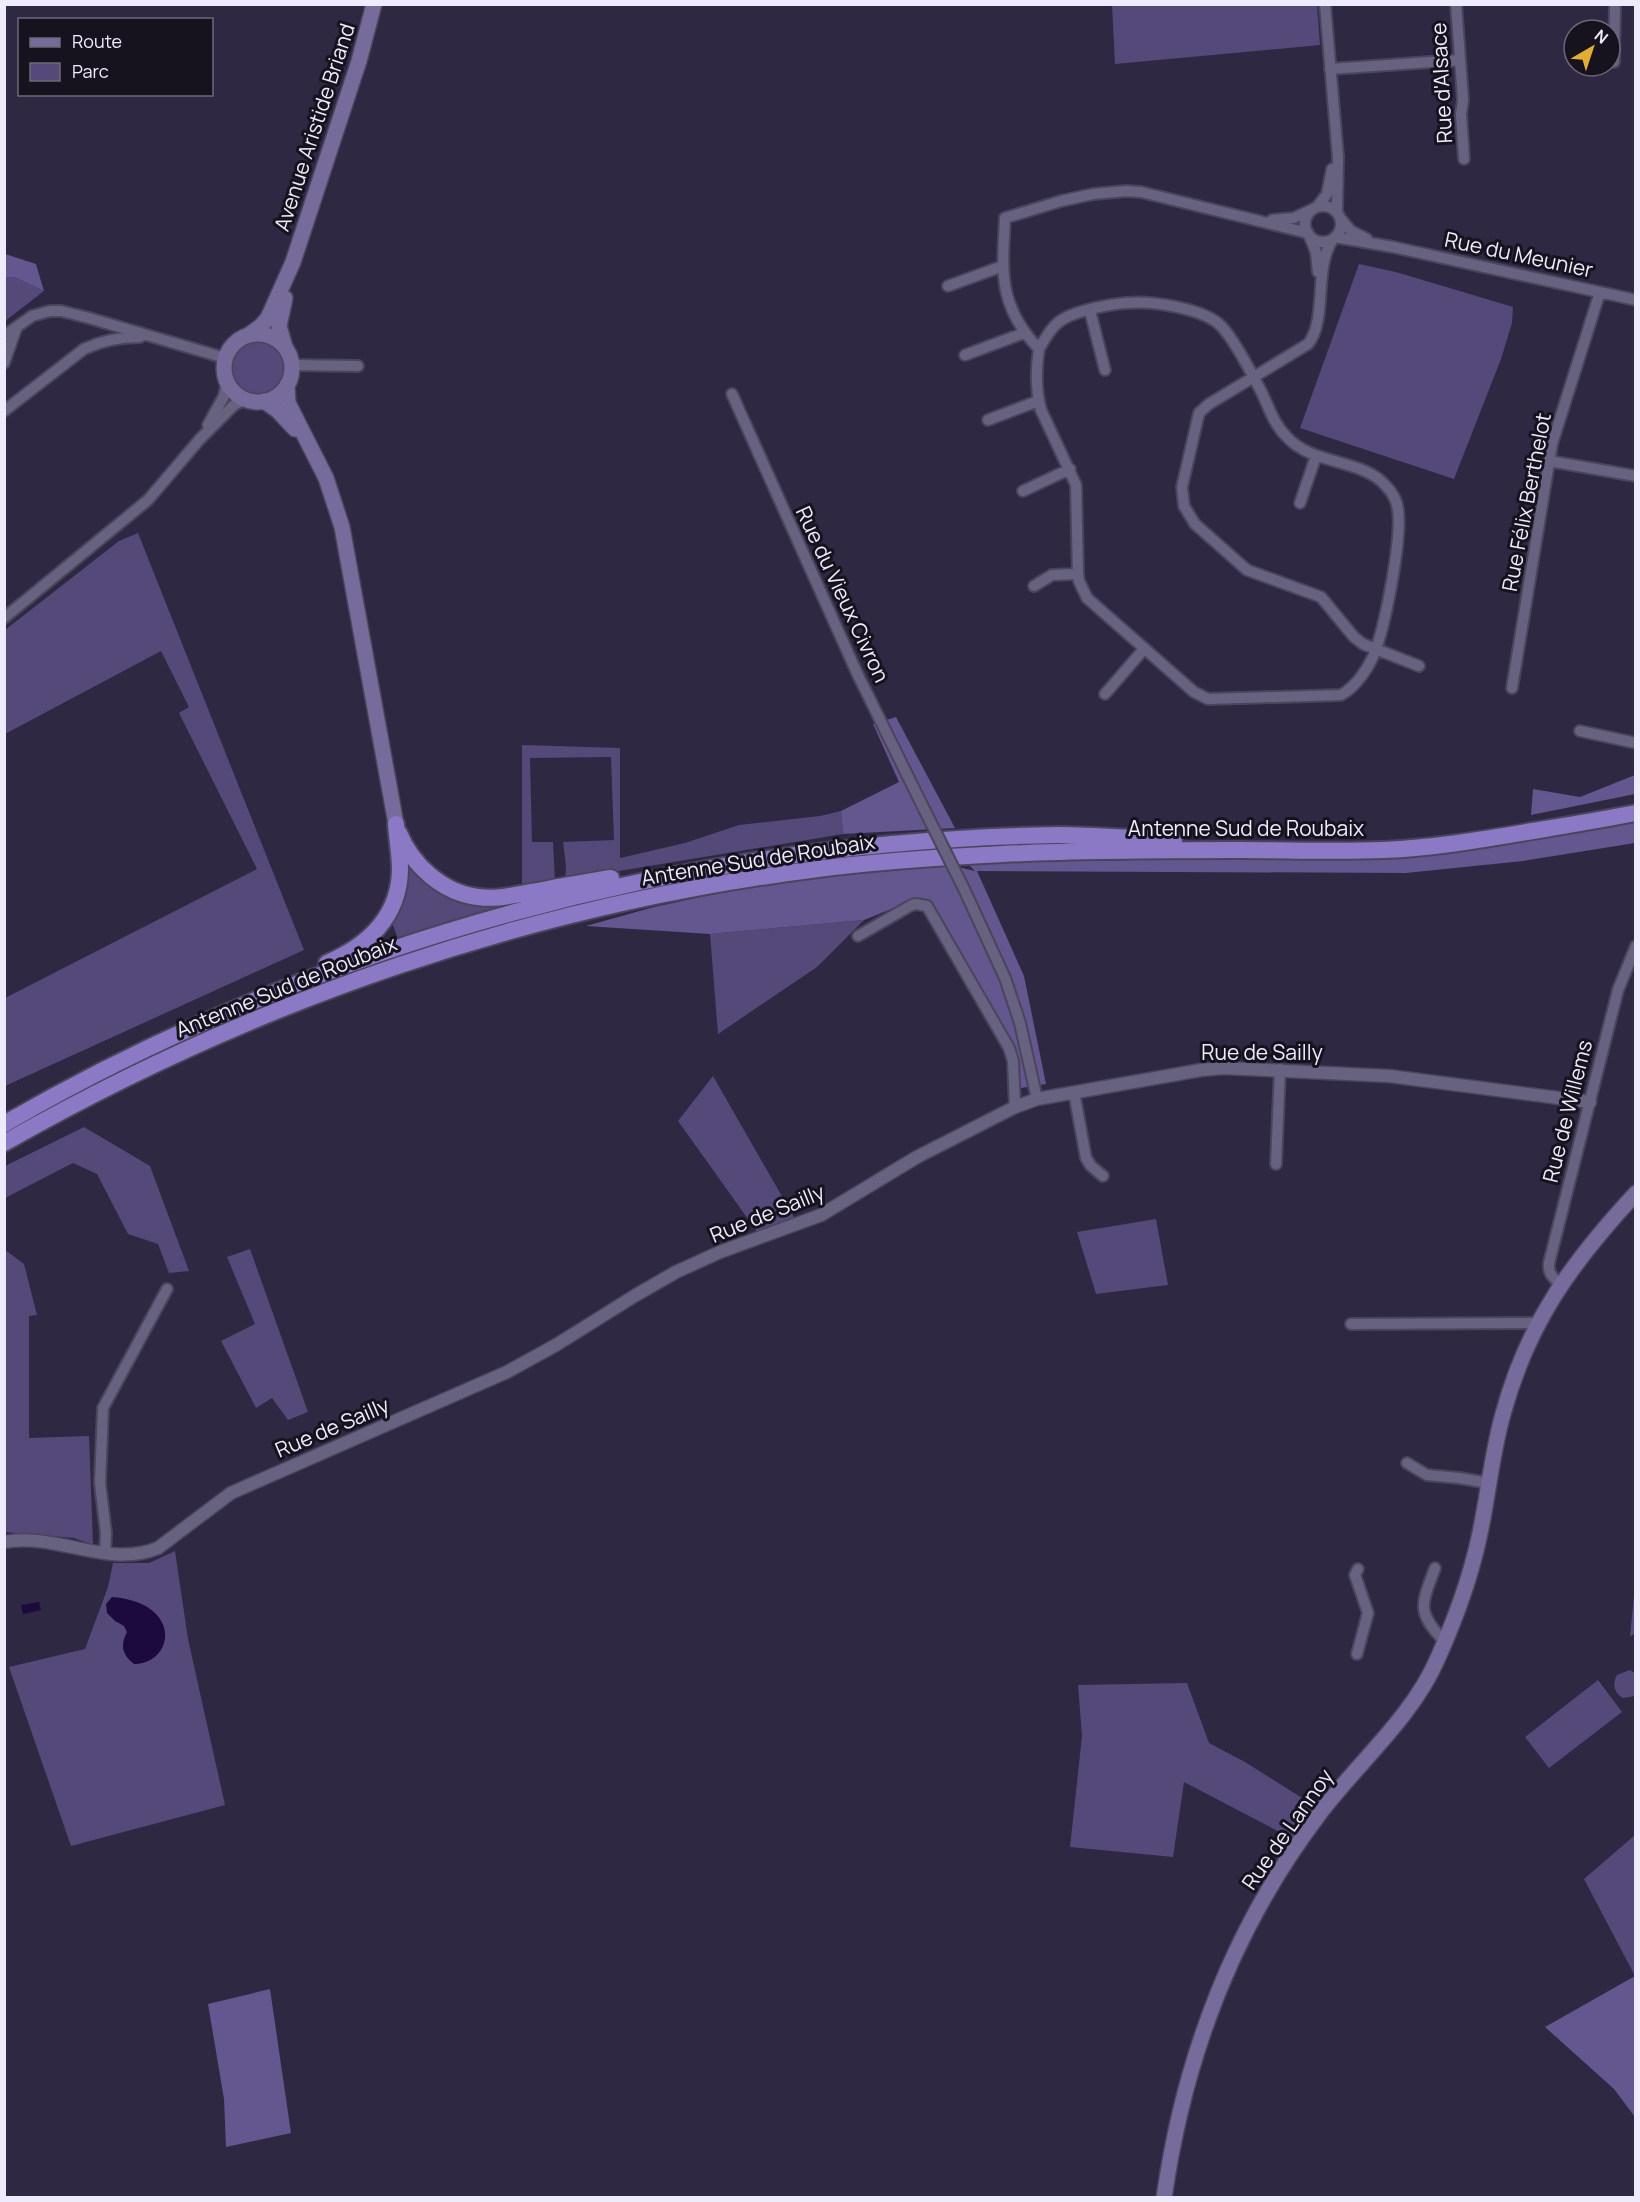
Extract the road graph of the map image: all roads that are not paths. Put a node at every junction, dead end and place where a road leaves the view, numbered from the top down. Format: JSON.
{"nodes":[{"id":1,"x":374,"y":4,"type":"edge"},
{"id":2,"x":1325,"y":4,"type":"edge"},
{"id":3,"x":1456,"y":4,"type":"edge"},
{"id":4,"x":1460,"y":60,"type":"junction"},
{"id":5,"x":1330,"y":69,"type":"junction"},
{"id":6,"x":1335,"y":133,"type":"junction"},
{"id":7,"x":1464,"y":159,"type":"dead end"},
{"id":8,"x":1314,"y":208,"type":"junction"},
{"id":9,"x":1339,"y":215,"type":"junction"},
{"id":10,"x":1252,"y":219,"type":"junction"},
{"id":11,"x":1309,"y":234,"type":"junction"},
{"id":12,"x":1334,"y":238,"type":"junction"},
{"id":13,"x":1393,"y":247,"type":"junction"},
{"id":14,"x":293,"y":262,"type":"junction"},
{"id":15,"x":1003,"y":267,"type":"junction"},
{"id":16,"x":948,"y":286,"type":"dead end"},
{"id":17,"x":1600,"y":292,"type":"junction"},
{"id":18,"x":1635,"y":300,"type":"edge"},
{"id":19,"x":1318,"y":305,"type":"junction"},
{"id":20,"x":1090,"y":310,"type":"junction"},
{"id":21,"x":20,"y":324,"type":"junction"},
{"id":22,"x":1024,"y":333,"type":"junction"},
{"id":23,"x":250,"y":334,"type":"junction"},
{"id":24,"x":4,"y":336,"type":"edge"},
{"id":25,"x":149,"y":337,"type":"junction"},
{"id":26,"x":285,"y":348,"type":"junction"},
{"id":27,"x":1039,"y":349,"type":"junction"},
{"id":28,"x":965,"y":355,"type":"dead end"},
{"id":29,"x":225,"y":358,"type":"junction"},
{"id":30,"x":4,"y":363,"type":"edge"},
{"id":31,"x":292,"y":365,"type":"junction"},
{"id":32,"x":358,"y":366,"type":"dead end"},
{"id":33,"x":1105,"y":370,"type":"dead end"},
{"id":34,"x":1253,"y":378,"type":"junction"},
{"id":35,"x":227,"y":382,"type":"junction"},
{"id":36,"x":287,"y":385,"type":"junction"},
{"id":37,"x":732,"y":394,"type":"dead end"},
{"id":38,"x":245,"y":399,"type":"junction"},
{"id":39,"x":264,"y":401,"type":"junction"},
{"id":40,"x":1038,"y":401,"type":"junction"},
{"id":41,"x":4,"y":411,"type":"edge"},
{"id":42,"x":988,"y":420,"type":"dead end"},
{"id":43,"x":200,"y":439,"type":"junction"},
{"id":44,"x":309,"y":445,"type":"junction"},
{"id":45,"x":1316,"y":456,"type":"junction"},
{"id":46,"x":1549,"y":461,"type":"junction"},
{"id":47,"x":1070,"y":469,"type":"junction"},
{"id":48,"x":1635,"y":476,"type":"edge"},
{"id":49,"x":1023,"y":491,"type":"dead end"},
{"id":50,"x":1300,"y":503,"type":"dead end"},
{"id":51,"x":1078,"y":574,"type":"junction"},
{"id":52,"x":1034,"y":586,"type":"dead end"},
{"id":53,"x":4,"y":618,"type":"edge"},
{"id":54,"x":1144,"y":649,"type":"junction"},
{"id":55,"x":1376,"y":650,"type":"junction"},
{"id":56,"x":1419,"y":666,"type":"dead end"},
{"id":57,"x":1512,"y":688,"type":"dead end"},
{"id":58,"x":1105,"y":694,"type":"dead end"},
{"id":59,"x":1580,"y":731,"type":"dead end"},
{"id":60,"x":1635,"y":743,"type":"edge"},
{"id":61,"x":1635,"y":805,"type":"edge"},
{"id":62,"x":1635,"y":813,"type":"edge"},
{"id":63,"x":396,"y":824,"type":"junction"},
{"id":64,"x":688,"y":873,"type":"junction"},
{"id":65,"x":858,"y":936,"type":"dead end"},
{"id":66,"x":1635,"y":946,"type":"edge"},
{"id":67,"x":173,"y":1037,"type":"junction"},
{"id":68,"x":1281,"y":1069,"type":"junction"},
{"id":69,"x":1074,"y":1092,"type":"junction"},
{"id":70,"x":1037,"y":1099,"type":"junction"},
{"id":71,"x":1590,"y":1102,"type":"junction"},
{"id":72,"x":1015,"y":1107,"type":"junction"},
{"id":73,"x":4,"y":1124,"type":"edge"},
{"id":74,"x":4,"y":1143,"type":"edge"},
{"id":75,"x":1276,"y":1164,"type":"dead end"},
{"id":76,"x":1103,"y":1176,"type":"dead end"},
{"id":77,"x":1635,"y":1193,"type":"edge"},
{"id":78,"x":1560,"y":1284,"type":"junction"},
{"id":79,"x":167,"y":1289,"type":"dead end"},
{"id":80,"x":1537,"y":1323,"type":"junction"},
{"id":81,"x":1352,"y":1324,"type":"dead end"},
{"id":82,"x":1407,"y":1463,"type":"dead end"},
{"id":83,"x":1489,"y":1484,"type":"junction"},
{"id":84,"x":4,"y":1542,"type":"edge"},
{"id":85,"x":105,"y":1553,"type":"junction"},
{"id":86,"x":1435,"y":1568,"type":"dead end"},
{"id":87,"x":1359,"y":1569,"type":"dead end"},
{"id":88,"x":1445,"y":1642,"type":"junction"},
{"id":89,"x":1357,"y":1654,"type":"dead end"},
{"id":90,"x":1164,"y":2198,"type":"edge"}],
"edges":[{"from":1,"to":14,"type":"main road","name":"Avenue Aristide Briand"},
{"from":2,"to":5,"type":"street"},
{"from":3,"to":4,"type":"street","name":"Rue d'Alsace"},
{"from":4,"to":5,"type":"street"},
{"from":4,"to":7,"type":"street","name":"Rue d'Alsace"},
{"from":5,"to":6,"type":"street"},
{"from":6,"to":8,"type":"street"},
{"from":6,"to":9,"type":"street"},
{"from":8,"to":9,"type":"street"},
{"from":8,"to":10,"type":"street"},
{"from":8,"to":11,"type":"street"},
{"from":9,"to":12,"type":"street"},
{"from":9,"to":13,"type":"street","name":"Rue du Meunier"},
{"from":10,"to":11,"type":"street"},
{"from":10,"to":15,"type":"street"},
{"from":11,"to":12,"type":"street"},
{"from":11,"to":19,"type":"street"},
{"from":12,"to":13,"type":"street","name":"Rue du Meunier"},
{"from":12,"to":19,"type":"street"},
{"from":13,"to":17,"type":"street","name":"Rue du Meunier"},
{"from":14,"to":23,"type":"main road","name":"Avenue Aristide Briand"},
{"from":14,"to":26,"type":"main road","name":"Avenue Aristide Briand"},
{"from":15,"to":16,"type":"street"},
{"from":15,"to":22,"type":"street"},
{"from":17,"to":18,"type":"street","name":"Rue du Meunier"},
{"from":17,"to":46,"type":"street","name":"Rue Félix Berthelot"},
{"from":19,"to":34,"type":"street"},
{"from":20,"to":27,"type":"street"},
{"from":20,"to":33,"type":"street"},
{"from":20,"to":34,"type":"street"},
{"from":21,"to":24,"type":"street"},
{"from":21,"to":25,"type":"street"},
{"from":21,"to":30,"type":"street"},
{"from":22,"to":27,"type":"street"},
{"from":22,"to":28,"type":"street"},
{"from":23,"to":26,"type":"main road"},
{"from":23,"to":29,"type":"main road"},
{"from":25,"to":29,"type":"street"},
{"from":25,"to":41,"type":"street"},
{"from":26,"to":31,"type":"main road"},
{"from":27,"to":40,"type":"street"},
{"from":29,"to":35,"type":"main road"},
{"from":31,"to":32,"type":"street"},
{"from":31,"to":36,"type":"main road"},
{"from":34,"to":45,"type":"street"},
{"from":34,"to":55,"type":"street"},
{"from":35,"to":38,"type":"main road"},
{"from":35,"to":43,"type":"street"},
{"from":36,"to":39,"type":"main road"},
{"from":36,"to":44,"type":"main road"},
{"from":37,"to":70,"type":"street","name":"Rue du Vieux Civron","bridge":true},
{"from":38,"to":39,"type":"main road"},
{"from":38,"to":43,"type":"street"},
{"from":39,"to":44,"type":"main road"},
{"from":40,"to":42,"type":"street"},
{"from":40,"to":47,"type":"street"},
{"from":43,"to":53,"type":"street"},
{"from":44,"to":63,"type":"main road"},
{"from":45,"to":50,"type":"street"},
{"from":45,"to":55,"type":"street"},
{"from":46,"to":48,"type":"street"},
{"from":46,"to":57,"type":"street","name":"Rue Félix Berthelot"},
{"from":47,"to":49,"type":"street"},
{"from":47,"to":51,"type":"street"},
{"from":51,"to":52,"type":"street"},
{"from":51,"to":54,"type":"street"},
{"from":54,"to":55,"type":"street"},
{"from":54,"to":58,"type":"street"},
{"from":55,"to":56,"type":"street"},
{"from":59,"to":60,"type":"street"},
{"from":61,"to":64,"type":"highway","name":"Antenne Sud de Roubaix"},
{"from":62,"to":74,"type":"highway","name":"Antenne Sud de Roubaix"},
{"from":63,"to":64,"type":"highway"},
{"from":63,"to":67,"type":"highway"},
{"from":64,"to":67,"type":"highway","name":"Antenne Sud de Roubaix"},
{"from":65,"to":72,"type":"street"},
{"from":66,"to":71,"type":"street","name":"Rue de Willems"},
{"from":67,"to":73,"type":"highway","name":"Antenne Sud de Roubaix"},
{"from":68,"to":69,"type":"street","name":"Rue de Sailly"},
{"from":68,"to":71,"type":"street","name":"Rue de Sailly"},
{"from":68,"to":75,"type":"street"},
{"from":69,"to":70,"type":"street","name":"Rue de Sailly"},
{"from":69,"to":76,"type":"street"},
{"from":70,"to":72,"type":"street","name":"Rue de Sailly"},
{"from":71,"to":78,"type":"street","name":"Rue de Willems"},
{"from":72,"to":85,"type":"street","name":"Rue de Sailly"},
{"from":77,"to":78,"type":"main road","name":"Rue de Lannoy"},
{"from":78,"to":80,"type":"main road","name":"Rue de Lannoy"},
{"from":79,"to":85,"type":"street"},
{"from":80,"to":81,"type":"street"},
{"from":80,"to":83,"type":"main road","name":"Rue de Lannoy"},
{"from":82,"to":83,"type":"street"},
{"from":83,"to":88,"type":"main road","name":"Rue de Lannoy"},
{"from":84,"to":85,"type":"street","name":"Rue de Sailly"},
{"from":86,"to":88,"type":"street"},
{"from":87,"to":89,"type":"street"},
{"from":88,"to":90,"type":"main road","name":"Rue de Lannoy"}]}
